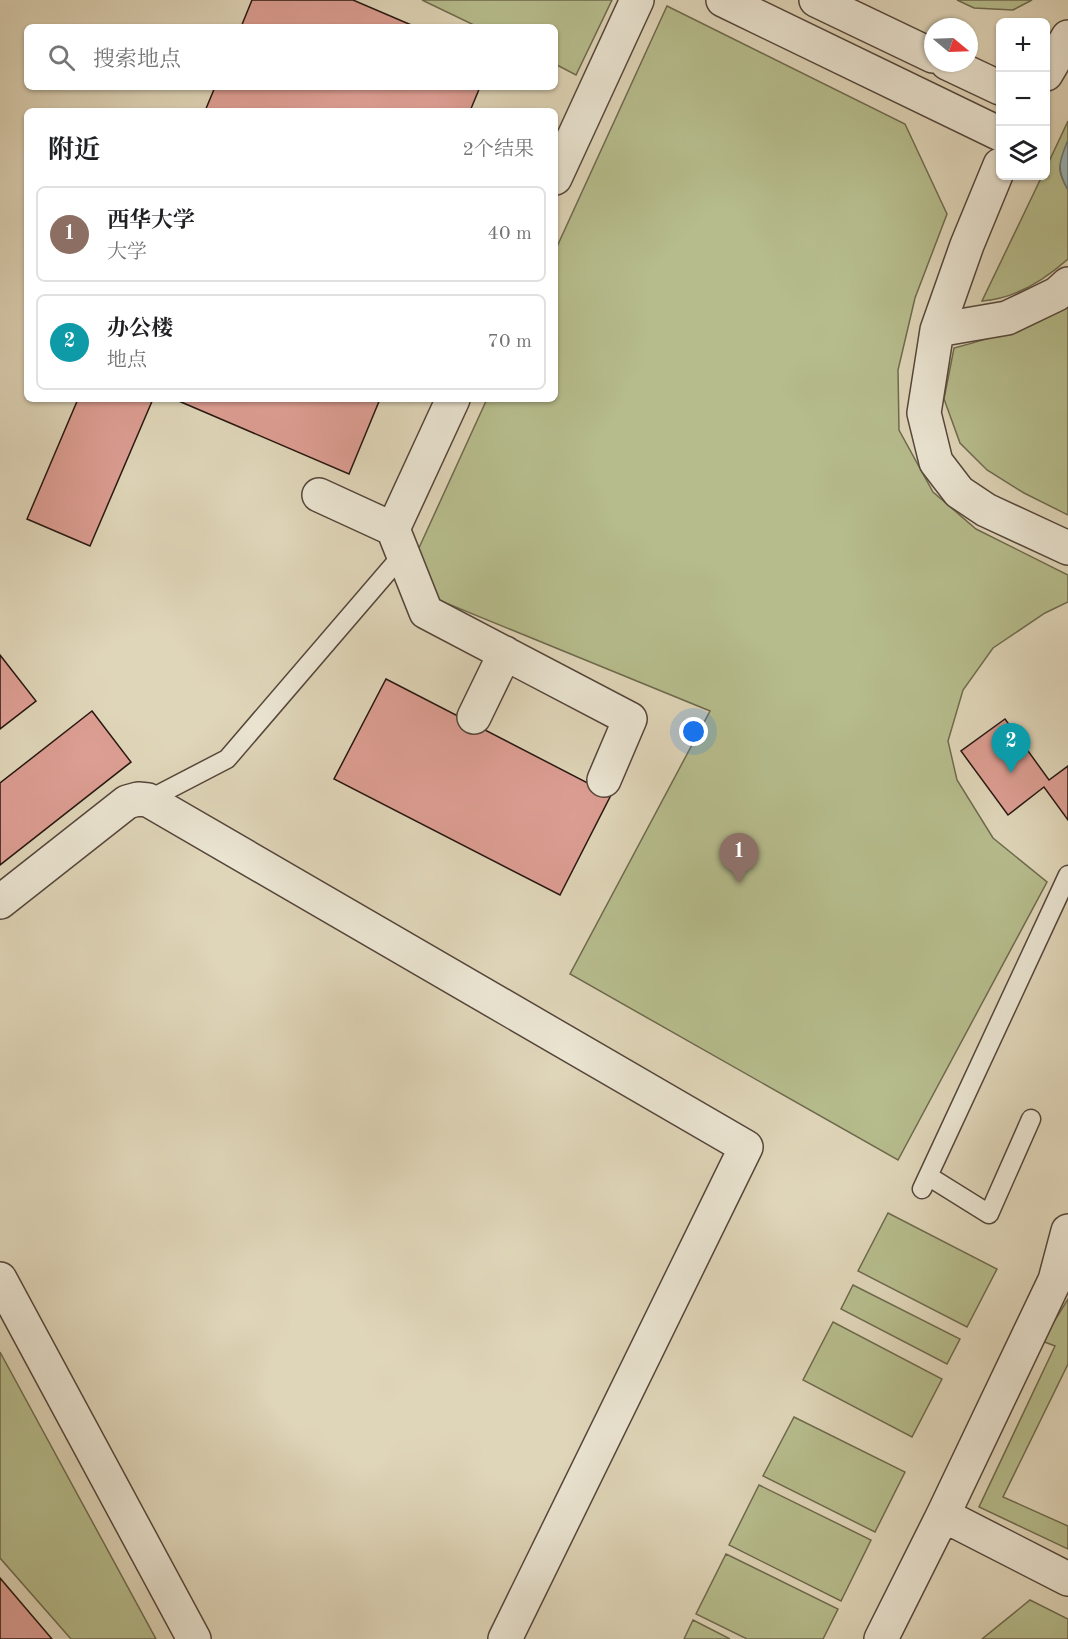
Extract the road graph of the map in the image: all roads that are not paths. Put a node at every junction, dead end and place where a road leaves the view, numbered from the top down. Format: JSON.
{"nodes":[{"id":1,"x":637,"y":0,"type":"edge"},
{"id":2,"x":723,"y":0,"type":"edge"},
{"id":3,"x":816,"y":0,"type":"edge"},
{"id":4,"x":1068,"y":38,"type":"edge"},
{"id":5,"x":924,"y":52,"type":"edge"},
{"id":6,"x":966,"y":72,"type":"edge"},
{"id":7,"x":1047,"y":72,"type":"edge"},
{"id":8,"x":996,"y":86,"type":"edge"},
{"id":9,"x":996,"y":132,"type":"edge"},
{"id":10,"x":558,"y":171,"type":"edge"},
{"id":11,"x":996,"y":175,"type":"edge"},
{"id":12,"x":1068,"y":284,"type":"edge"},
{"id":13,"x":937,"y":330,"type":"junction"},
{"id":14,"x":452,"y":402,"type":"edge"},
{"id":15,"x":319,"y":495,"type":"dead end"},
{"id":16,"x":398,"y":542,"type":"junction"},
{"id":17,"x":1068,"y":548,"type":"edge"},
{"id":18,"x":505,"y":653,"type":"junction"},
{"id":19,"x":474,"y":717,"type":"dead end"},
{"id":20,"x":604,"y":780,"type":"dead end"},
{"id":21,"x":148,"y":800,"type":"junction"},
{"id":22,"x":1068,"y":875,"type":"edge"},
{"id":23,"x":0,"y":902,"type":"edge"},
{"id":24,"x":1031,"y":1119,"type":"dead end"},
{"id":25,"x":1068,"y":1231,"type":"edge"},
{"id":26,"x":0,"y":1280,"type":"edge"},
{"id":27,"x":1062,"y":1283,"type":"edge"},
{"id":28,"x":943,"y":1515,"type":"junction"},
{"id":29,"x":1068,"y":1579,"type":"edge"},
{"id":30,"x":194,"y":1639,"type":"edge"},
{"id":31,"x":505,"y":1639,"type":"edge"},
{"id":32,"x":881,"y":1639,"type":"edge"}],
"edges":[{"from":1,"to":10,"type":"street"},
{"from":2,"to":9,"type":"street"},
{"from":3,"to":5,"type":"street"},
{"from":4,"to":7,"type":"street"},
{"from":6,"to":8,"type":"street"},
{"from":11,"to":13,"type":"street"},
{"from":12,"to":13,"type":"street"},
{"from":13,"to":17,"type":"street"},
{"from":14,"to":16,"type":"street"},
{"from":15,"to":16,"type":"street"},
{"from":16,"to":18,"type":"street"},
{"from":16,"to":21,"type":"lane"},
{"from":18,"to":19,"type":"street"},
{"from":18,"to":20,"type":"street"},
{"from":21,"to":23,"type":"street"},
{"from":21,"to":31,"type":"street"},
{"from":22,"to":24,"type":"lane"},
{"from":25,"to":27,"type":"street"},
{"from":26,"to":30,"type":"street"},
{"from":27,"to":28,"type":"street"},
{"from":28,"to":29,"type":"street"},
{"from":28,"to":32,"type":"street"}]}
